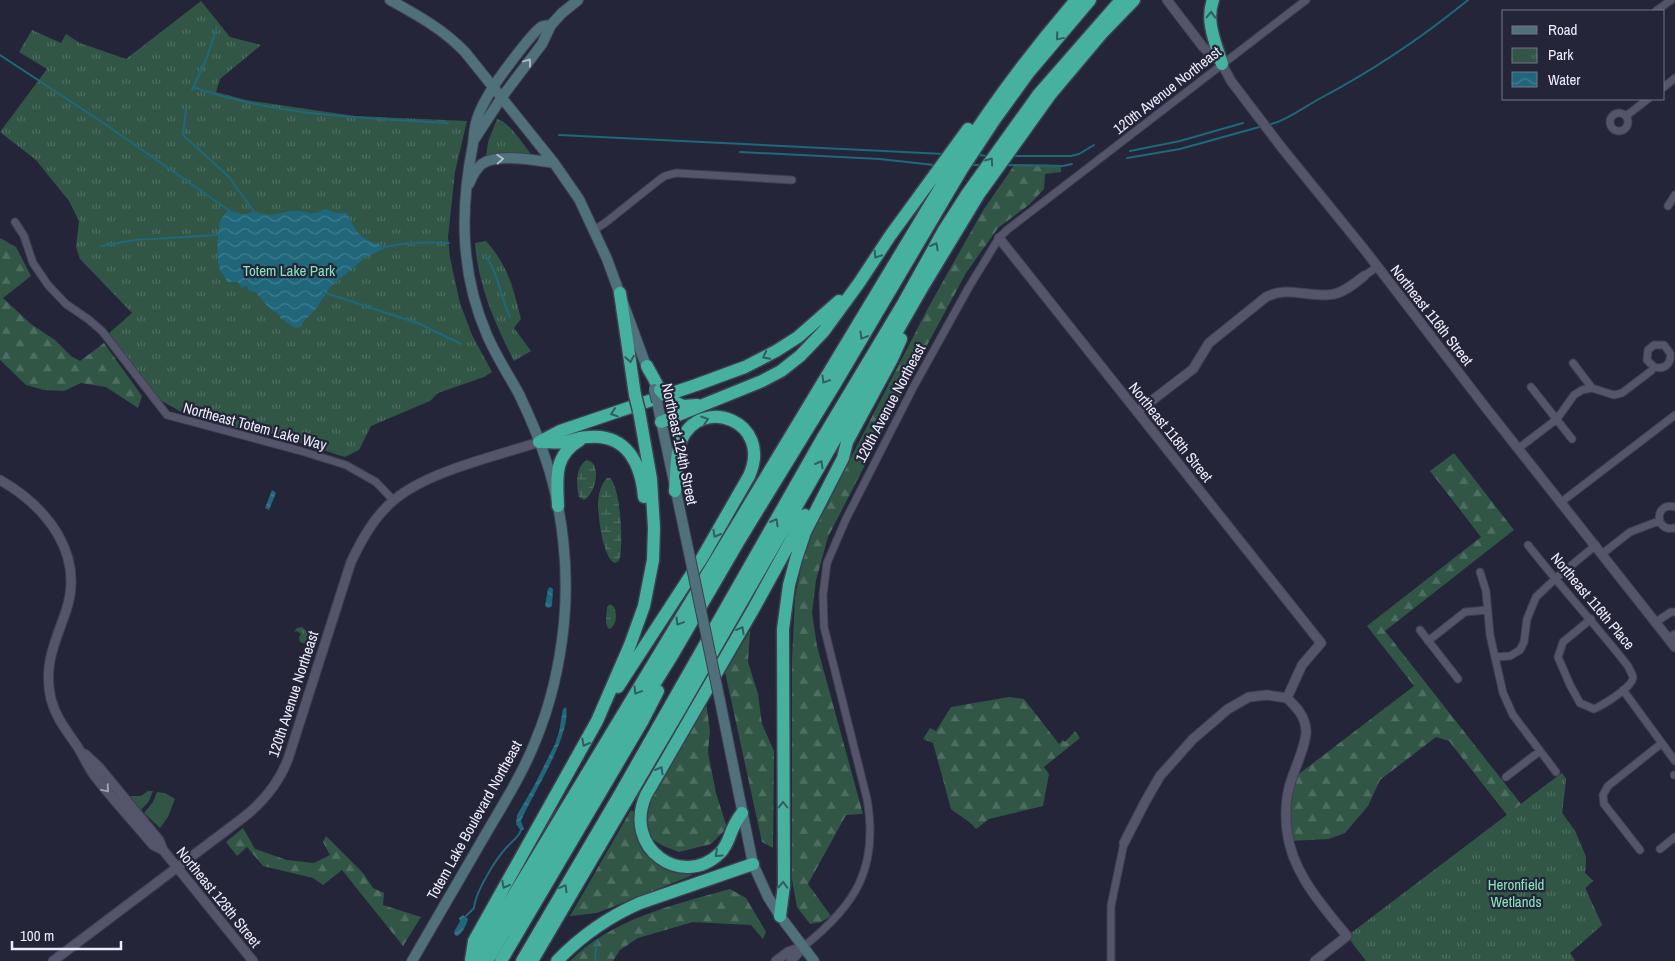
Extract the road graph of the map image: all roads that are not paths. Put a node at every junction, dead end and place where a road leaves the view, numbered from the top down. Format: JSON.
{"nodes":[{"id":1,"x":390,"y":0,"type":"edge"},
{"id":2,"x":578,"y":0,"type":"edge"},
{"id":3,"x":1076,"y":0,"type":"edge"},
{"id":4,"x":1090,"y":0,"type":"edge"},
{"id":5,"x":1121,"y":0,"type":"edge"},
{"id":6,"x":1134,"y":0,"type":"edge"},
{"id":7,"x":1167,"y":0,"type":"edge"},
{"id":8,"x":1213,"y":0,"type":"edge"},
{"id":9,"x":1306,"y":0,"type":"edge"},
{"id":10,"x":1671,"y":0,"type":"edge"},
{"id":11,"x":1657,"y":10,"type":"edge"},
{"id":12,"x":551,"y":25,"type":"junction"},
{"id":13,"x":1222,"y":64,"type":"junction"},
{"id":14,"x":1675,"y":78,"type":"edge"},
{"id":15,"x":493,"y":86,"type":"junction"},
{"id":16,"x":1665,"y":86,"type":"edge"},
{"id":17,"x":502,"y":97,"type":"junction"},
{"id":18,"x":1647,"y":100,"type":"edge"},
{"id":19,"x":1626,"y":116,"type":"dead end"},
{"id":20,"x":1019,"y":129,"type":"junction"},
{"id":21,"x":974,"y":134,"type":"junction"},
{"id":22,"x":474,"y":140,"type":"junction"},
{"id":23,"x":554,"y":163,"type":"junction"},
{"id":24,"x":792,"y":180,"type":"dead end"},
{"id":25,"x":945,"y":188,"type":"junction"},
{"id":26,"x":466,"y":189,"type":"junction"},
{"id":27,"x":973,"y":194,"type":"junction"},
{"id":28,"x":1675,"y":195,"type":"edge"},
{"id":29,"x":1668,"y":206,"type":"dead end"},
{"id":30,"x":15,"y":222,"type":"dead end"},
{"id":31,"x":594,"y":230,"type":"junction"},
{"id":32,"x":999,"y":238,"type":"junction"},
{"id":33,"x":1377,"y":267,"type":"junction"},
{"id":34,"x":1364,"y":276,"type":"joint"},
{"id":35,"x":859,"y":283,"type":"junction"},
{"id":36,"x":922,"y":288,"type":"junction"},
{"id":37,"x":620,"y":293,"type":"junction"},
{"id":38,"x":1572,"y":364,"type":"dead end"},
{"id":39,"x":647,"y":366,"type":"joint"},
{"id":40,"x":1654,"y":367,"type":"dead end"},
{"id":41,"x":1530,"y":387,"type":"dead end"},
{"id":42,"x":1592,"y":388,"type":"junction"},
{"id":43,"x":660,"y":395,"type":"junction"},
{"id":44,"x":707,"y":404,"type":"junction"},
{"id":45,"x":1137,"y":412,"type":"junction"},
{"id":46,"x":1675,"y":415,"type":"edge"},
{"id":47,"x":1557,"y":419,"type":"junction"},
{"id":48,"x":661,"y":422,"type":"junction"},
{"id":49,"x":586,"y":437,"type":"junction"},
{"id":50,"x":1572,"y":439,"type":"dead end"},
{"id":51,"x":539,"y":442,"type":"junction"},
{"id":52,"x":847,"y":442,"type":"junction"},
{"id":53,"x":1518,"y":448,"type":"junction"},
{"id":54,"x":0,"y":480,"type":"edge"},
{"id":55,"x":676,"y":491,"type":"junction"},
{"id":56,"x":393,"y":500,"type":"junction"},
{"id":57,"x":1560,"y":503,"type":"junction"},
{"id":58,"x":558,"y":506,"type":"junction"},
{"id":59,"x":1675,"y":507,"type":"edge"},
{"id":60,"x":1660,"y":521,"type":"junction"},
{"id":61,"x":1675,"y":528,"type":"edge"},
{"id":62,"x":1528,"y":544,"type":"dead end"},
{"id":63,"x":1596,"y":545,"type":"junction"},
{"id":64,"x":1602,"y":554,"type":"junction"},
{"id":65,"x":1480,"y":572,"type":"dead end"},
{"id":66,"x":1555,"y":578,"type":"junction"},
{"id":67,"x":1487,"y":610,"type":"junction"},
{"id":68,"x":1675,"y":612,"type":"edge"},
{"id":69,"x":1591,"y":619,"type":"junction"},
{"id":70,"x":1656,"y":622,"type":"junction"},
{"id":71,"x":1420,"y":630,"type":"dead end"},
{"id":72,"x":1672,"y":636,"type":"edge"},
{"id":73,"x":1428,"y":641,"type":"junction"},
{"id":74,"x":630,"y":645,"type":"junction"},
{"id":75,"x":1675,"y":647,"type":"edge"},
{"id":76,"x":673,"y":654,"type":"junction"},
{"id":77,"x":1495,"y":657,"type":"junction"},
{"id":78,"x":1458,"y":679,"type":"dead end"},
{"id":79,"x":1623,"y":690,"type":"junction"},
{"id":80,"x":679,"y":692,"type":"junction"},
{"id":81,"x":1287,"y":698,"type":"junction"},
{"id":82,"x":597,"y":720,"type":"junction"},
{"id":83,"x":1662,"y":743,"type":"junction"},
{"id":84,"x":1540,"y":752,"type":"junction"},
{"id":85,"x":1675,"y":761,"type":"edge"},
{"id":86,"x":1556,"y":772,"type":"dead end"},
{"id":87,"x":1506,"y":777,"type":"dead end"},
{"id":88,"x":742,"y":813,"type":"junction"},
{"id":89,"x":1675,"y":837,"type":"edge"},
{"id":90,"x":1124,"y":843,"type":"joint"},
{"id":91,"x":1660,"y":848,"type":"dead end"},
{"id":92,"x":1640,"y":850,"type":"dead end"},
{"id":93,"x":753,"y":864,"type":"junction"},
{"id":94,"x":177,"y":868,"type":"junction"},
{"id":95,"x":780,"y":916,"type":"junction"},
{"id":96,"x":803,"y":947,"type":"junction"},
{"id":97,"x":53,"y":961,"type":"edge"},
{"id":98,"x":253,"y":961,"type":"edge"},
{"id":99,"x":412,"y":961,"type":"edge"},
{"id":100,"x":472,"y":961,"type":"edge"},
{"id":101,"x":487,"y":961,"type":"edge"},
{"id":102,"x":501,"y":961,"type":"edge"},
{"id":103,"x":509,"y":961,"type":"edge"},
{"id":104,"x":522,"y":961,"type":"edge"},
{"id":105,"x":532,"y":961,"type":"edge"},
{"id":106,"x":557,"y":961,"type":"edge"},
{"id":107,"x":776,"y":961,"type":"edge"},
{"id":108,"x":791,"y":961,"type":"edge"},
{"id":109,"x":814,"y":961,"type":"edge"},
{"id":110,"x":1111,"y":961,"type":"edge"},
{"id":111,"x":1315,"y":961,"type":"edge"}],
"edges":[{"from":1,"to":15,"type":"main road","name":"Northeast 124th Street"},
{"from":2,"to":12,"type":"main road"},
{"from":3,"to":21,"type":"highway"},
{"from":4,"to":21,"type":"highway","one_way":true},
{"from":5,"to":20,"type":"highway"},
{"from":6,"to":20,"type":"highway"},
{"from":7,"to":13,"type":"street","name":"Northeast 116th Street"},
{"from":13,"to":8,"type":"highway","one_way":true},
{"from":9,"to":13,"type":"street","name":"120th Avenue Northeast"},
{"from":10,"to":11,"type":"street"},
{"from":12,"to":15,"type":"main road","name":"Totem Lake Boulevard Northeast"},
{"from":17,"to":12,"type":"main road","one_way":true},
{"from":13,"to":32,"type":"street","name":"120th Avenue Northeast"},
{"from":13,"to":33,"type":"street","name":"Northeast 116th Street"},
{"from":14,"to":16,"type":"street"},
{"from":15,"to":17,"type":"main road","name":"Northeast 124th Street"},
{"from":15,"to":22,"type":"main road","name":"Totem Lake Boulevard Northeast"},
{"from":17,"to":22,"type":"main road"},
{"from":17,"to":23,"type":"main road","name":"Northeast 124th Street"},
{"from":18,"to":19,"type":"street"},
{"from":27,"to":20,"type":"highway","one_way":true},
{"from":21,"to":25,"type":"highway"},
{"from":21,"to":35,"type":"highway","one_way":true},
{"from":22,"to":26,"type":"main road","name":"Totem Lake Boulevard Northeast"},
{"from":26,"to":23,"type":"main road","one_way":true},
{"from":23,"to":31,"type":"main road","name":"Northeast 124th Street"},
{"from":24,"to":31,"type":"street"},
{"from":25,"to":76,"type":"highway","one_way":true},
{"from":25,"to":100,"type":"highway","one_way":true},
{"from":26,"to":51,"type":"main road","name":"Totem Lake Boulevard Northeast"},
{"from":27,"to":36,"type":"highway"},
{"from":80,"to":27,"type":"highway","one_way":true},
{"from":28,"to":29,"type":"street"},
{"from":30,"to":56,"type":"street","name":"Northeast Totem Lake Way"},
{"from":31,"to":37,"type":"main road","name":"Northeast 124th Street"},
{"from":32,"to":45,"type":"street","name":"Northeast 118th Street"},
{"from":32,"to":96,"type":"street","name":"120th Avenue Northeast"},
{"from":33,"to":34,"type":"street"},
{"from":33,"to":53,"type":"street","name":"Northeast 116th Street"},
{"from":34,"to":45,"type":"street"},
{"from":35,"to":44,"type":"highway"},
{"from":35,"to":51,"type":"highway","one_way":true},
{"from":36,"to":52,"type":"highway"},
{"from":105,"to":36,"type":"highway","one_way":true},
{"from":37,"to":39,"type":"main road","name":"Northeast 124th Street"},
{"from":37,"to":74,"type":"highway","one_way":true,"bridge":true},
{"from":38,"to":42,"type":"street"},
{"from":39,"to":43,"type":"highway"},
{"from":40,"to":42,"type":"street"},
{"from":41,"to":47,"type":"street"},
{"from":42,"to":47,"type":"street"},
{"from":43,"to":44,"type":"highway"},
{"from":43,"to":48,"type":"main road","name":"Northeast 124th Street"},
{"from":44,"to":48,"type":"highway"},
{"from":45,"to":81,"type":"street","name":"Northeast 118th Street"},
{"from":46,"to":57,"type":"street"},
{"from":47,"to":50,"type":"street"},
{"from":47,"to":53,"type":"street"},
{"from":48,"to":55,"type":"main road","name":"Northeast 124th Street"},
{"from":49,"to":51,"type":"highway"},
{"from":49,"to":58,"type":"highway"},
{"from":49,"to":74,"type":"highway"},
{"from":51,"to":56,"type":"street","name":"120th Avenue Northeast"},
{"from":51,"to":58,"type":"main road","name":"Totem Lake Boulevard Northeast"},
{"from":88,"to":52,"type":"highway","one_way":true},
{"from":95,"to":52,"type":"highway","one_way":true},
{"from":53,"to":57,"type":"street","name":"Northeast 116th Street"},
{"from":54,"to":94,"type":"street","name":"Northeast 128th Street"},
{"from":55,"to":82,"type":"highway","one_way":true},
{"from":55,"to":88,"type":"main road","name":"Northeast 124th Street","bridge":true},
{"from":56,"to":94,"type":"street","name":"120th Avenue Northeast"},
{"from":57,"to":63,"type":"street","name":"Northeast 116th Street"},
{"from":58,"to":99,"type":"main road","name":"Totem Lake Boulevard Northeast"},
{"from":59,"to":60,"type":"street"},
{"from":60,"to":61,"type":"street"},
{"from":60,"to":64,"type":"street"},
{"from":62,"to":66,"type":"street","name":"Northeast 116th Place"},
{"from":63,"to":64,"type":"street","name":"Northeast 116th Street"},
{"from":63,"to":66,"type":"street"},
{"from":64,"to":70,"type":"street","name":"Northeast 116th Street"},
{"from":65,"to":67,"type":"street"},
{"from":66,"to":69,"type":"street","name":"Northeast 116th Place"},
{"from":66,"to":77,"type":"street"},
{"from":67,"to":73,"type":"street"},
{"from":67,"to":77,"type":"street"},
{"from":68,"to":70,"type":"street"},
{"from":69,"to":79,"type":"street","name":"Northeast 116th Place"},
{"from":69,"to":79,"type":"street"},
{"from":70,"to":72,"type":"street","name":"Northeast 116th Street"},
{"from":71,"to":73,"type":"street"},
{"from":72,"to":75,"type":"street","name":"Northeast 116th Street"},
{"from":73,"to":78,"type":"street"},
{"from":74,"to":82,"type":"highway"},
{"from":76,"to":101,"type":"highway"},
{"from":76,"to":102,"type":"highway"},
{"from":77,"to":84,"type":"street"},
{"from":79,"to":83,"type":"street"},
{"from":80,"to":103,"type":"highway"},
{"from":104,"to":80,"type":"highway","one_way":true},
{"from":81,"to":90,"type":"street"},
{"from":81,"to":111,"type":"street"},
{"from":82,"to":100,"type":"highway","one_way":true},
{"from":83,"to":85,"type":"street"},
{"from":83,"to":92,"type":"street"},
{"from":84,"to":86,"type":"street"},
{"from":84,"to":87,"type":"street"},
{"from":88,"to":93,"type":"main road","name":"Northeast 124th Street"},
{"from":89,"to":91,"type":"street"},
{"from":90,"to":110,"type":"street"},
{"from":93,"to":95,"type":"main road","name":"Northeast 124th Street"},
{"from":93,"to":106,"type":"highway"},
{"from":94,"to":97,"type":"street","name":"120th Avenue Northeast"},
{"from":94,"to":98,"type":"street","name":"Northeast 128th Street"},
{"from":95,"to":96,"type":"main road","name":"Northeast 124th Street"},
{"from":96,"to":107,"type":"street"},
{"from":96,"to":108,"type":"street"},
{"from":96,"to":109,"type":"main road","name":"Northeast 124th Street"}]}
